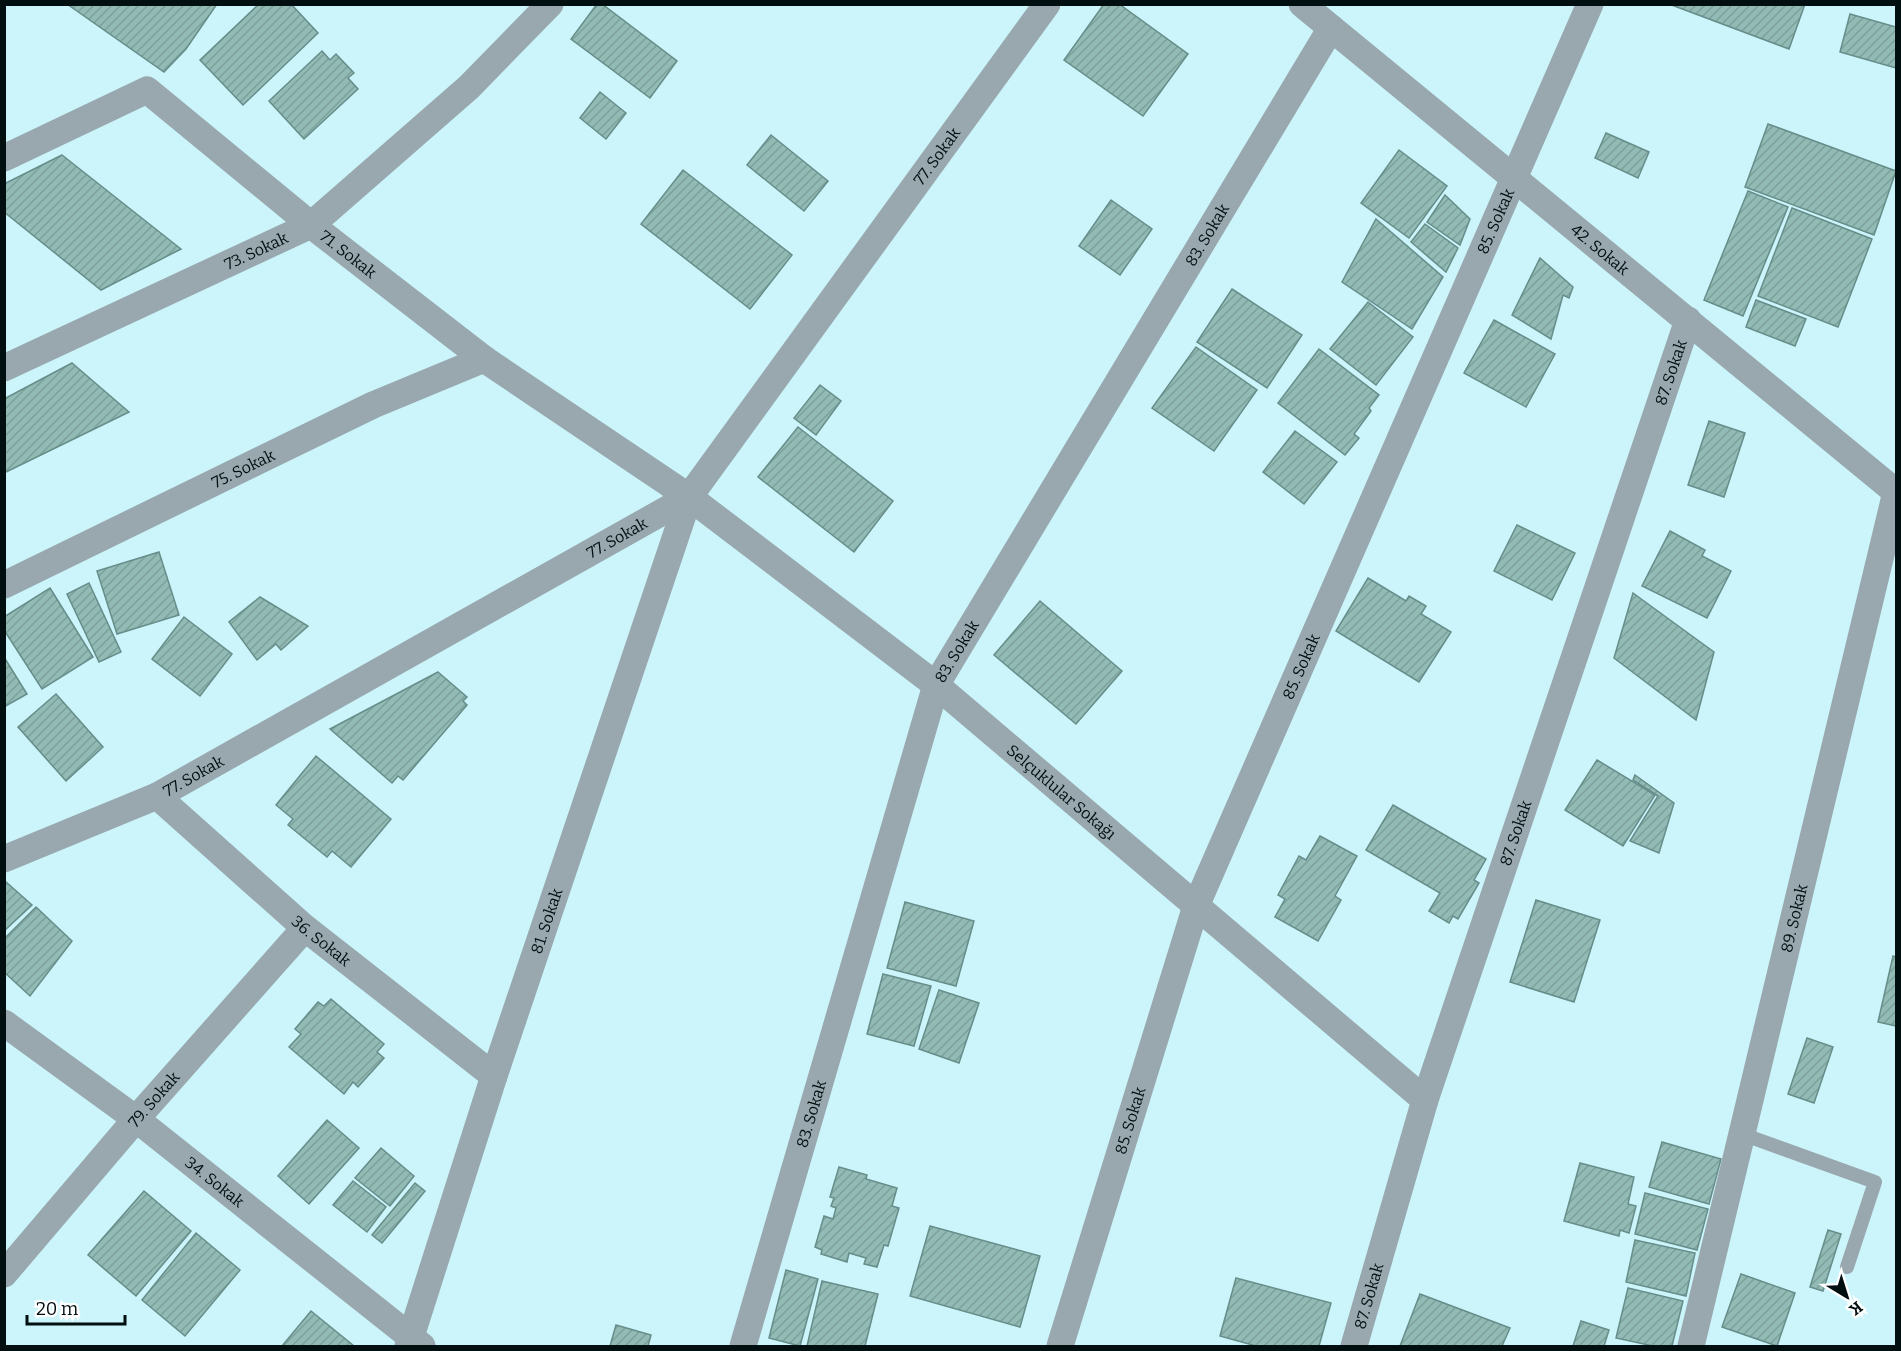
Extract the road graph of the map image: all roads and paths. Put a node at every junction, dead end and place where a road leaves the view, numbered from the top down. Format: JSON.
{"nodes":[{"id":1,"x":550,"y":4,"type":"edge"},
{"id":2,"x":1047,"y":4,"type":"edge"},
{"id":3,"x":1302,"y":4,"type":"edge"},
{"id":4,"x":1590,"y":4,"type":"edge"},
{"id":5,"x":1331,"y":28,"type":"junction"},
{"id":6,"x":4,"y":158,"type":"edge"},
{"id":7,"x":1513,"y":178,"type":"junction"},
{"id":8,"x":311,"y":225,"type":"junction"},
{"id":9,"x":1688,"y":320,"type":"junction"},
{"id":10,"x":484,"y":359,"type":"junction"},
{"id":11,"x":4,"y":368,"type":"edge"},
{"id":12,"x":1896,"y":492,"type":"edge"},
{"id":13,"x":689,"y":497,"type":"junction"},
{"id":14,"x":4,"y":585,"type":"edge"},
{"id":15,"x":936,"y":685,"type":"junction"},
{"id":16,"x":157,"y":796,"type":"junction"},
{"id":17,"x":4,"y":859,"type":"edge"},
{"id":18,"x":1196,"y":906,"type":"junction"},
{"id":19,"x":305,"y":928,"type":"junction"},
{"id":20,"x":4,"y":1023,"type":"edge"},
{"id":21,"x":494,"y":1076,"type":"junction"},
{"id":22,"x":1425,"y":1100,"type":"junction"},
{"id":23,"x":136,"y":1119,"type":"junction"},
{"id":24,"x":1742,"y":1134,"type":"junction"},
{"id":25,"x":1847,"y":1267,"type":"dead end"},
{"id":26,"x":4,"y":1274,"type":"edge"},
{"id":27,"x":414,"y":1344,"type":"edge"},
{"id":28,"x":743,"y":1347,"type":"edge"},
{"id":29,"x":1060,"y":1347,"type":"edge"},
{"id":30,"x":1354,"y":1347,"type":"edge"},
{"id":31,"x":1690,"y":1347,"type":"edge"}],
"edges":[{"from":1,"to":8,"type":"street","name":"73. Sokak"},
{"from":2,"to":13,"type":"street","name":"77. Sokak"},
{"from":3,"to":5,"type":"street","name":"42. Sokak"},
{"from":4,"to":7,"type":"street","name":"85. Sokak"},
{"from":5,"to":7,"type":"street","name":"42. Sokak"},
{"from":5,"to":15,"type":"street","name":"83. Sokak"},
{"from":6,"to":8,"type":"street","name":"71. Sokak"},
{"from":7,"to":9,"type":"street","name":"42. Sokak"},
{"from":7,"to":18,"type":"street","name":"85. Sokak"},
{"from":8,"to":10,"type":"street","name":"71. Sokak"},
{"from":8,"to":11,"type":"street","name":"73. Sokak"},
{"from":9,"to":12,"type":"street","name":"42. Sokak"},
{"from":9,"to":22,"type":"street","name":"87. Sokak"},
{"from":10,"to":13,"type":"street","name":"71. Sokak"},
{"from":10,"to":14,"type":"street","name":"75. Sokak"},
{"from":12,"to":24,"type":"street","name":"89. Sokak"},
{"from":13,"to":15,"type":"street","name":"Selçuklular Sokağı"},
{"from":13,"to":16,"type":"street","name":"77. Sokak"},
{"from":13,"to":21,"type":"street","name":"81. Sokak"},
{"from":15,"to":18,"type":"street","name":"Selçuklular Sokağı"},
{"from":15,"to":28,"type":"street","name":"83. Sokak"},
{"from":16,"to":17,"type":"street","name":"77. Sokak"},
{"from":16,"to":19,"type":"street","name":"36. Sokak"},
{"from":18,"to":22,"type":"street","name":"Selçuklular Sokağı"},
{"from":18,"to":29,"type":"street","name":"85. Sokak"},
{"from":19,"to":21,"type":"street","name":"36. Sokak"},
{"from":19,"to":23,"type":"street","name":"79. Sokak"},
{"from":20,"to":23,"type":"street","name":"34. Sokak"},
{"from":21,"to":27,"type":"street","name":"81. Sokak"},
{"from":22,"to":30,"type":"street","name":"87. Sokak"},
{"from":23,"to":26,"type":"street","name":"79. Sokak"},
{"from":23,"to":27,"type":"street","name":"34. Sokak"},
{"from":24,"to":25,"type":"lane"},
{"from":24,"to":31,"type":"street","name":"89. Sokak"}]}
